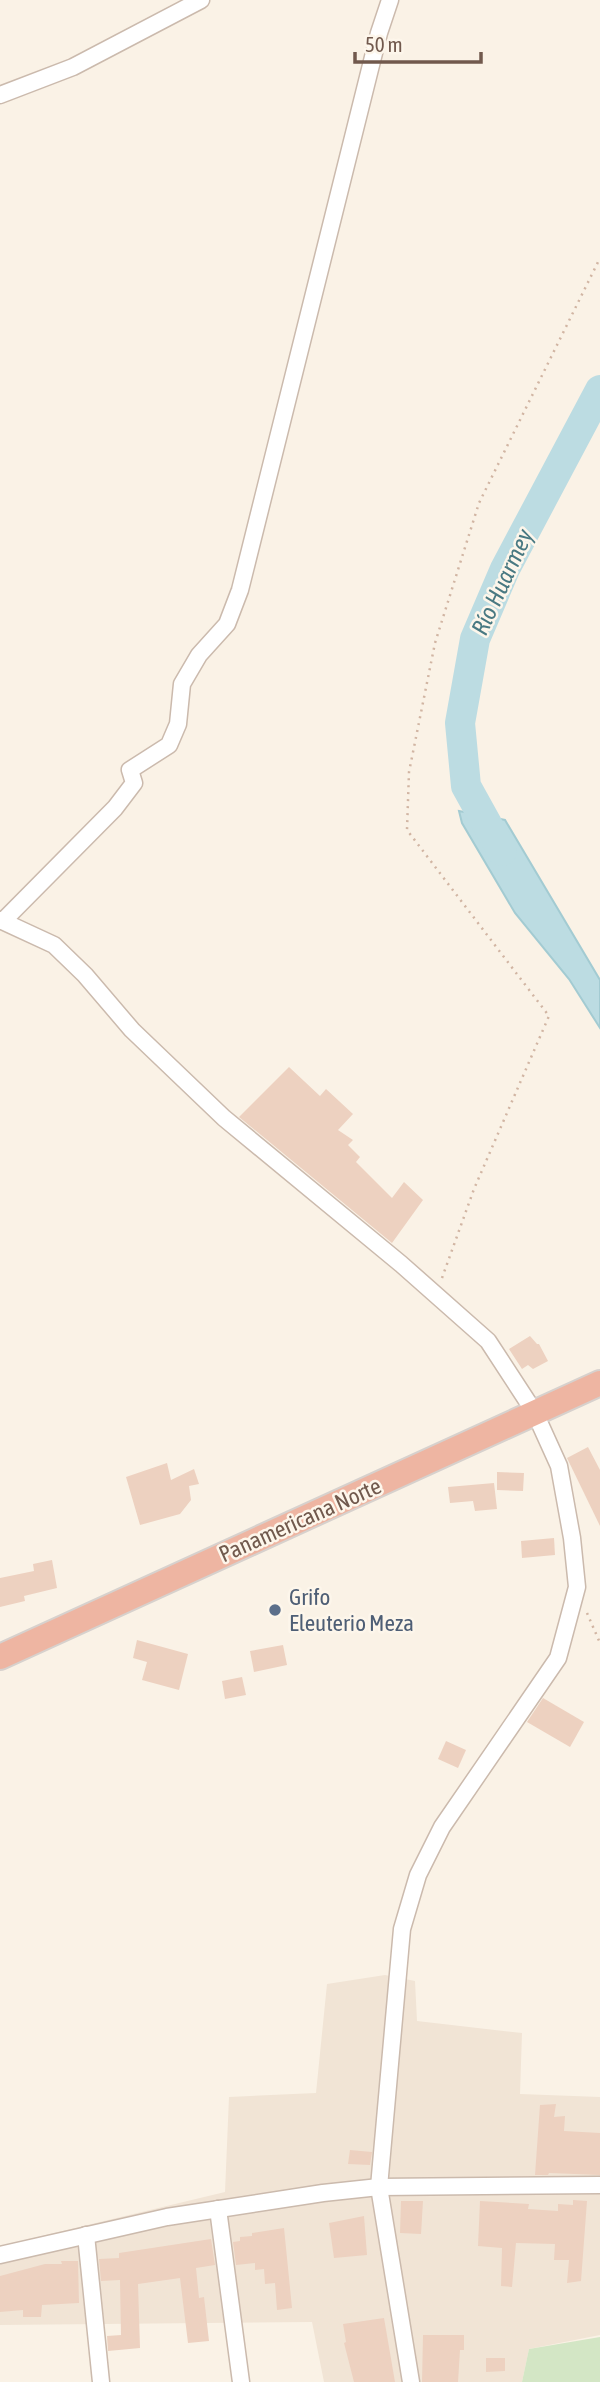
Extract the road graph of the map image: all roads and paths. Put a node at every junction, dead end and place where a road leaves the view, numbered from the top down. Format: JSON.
{"nodes":[{"id":1,"x":201,"y":0,"type":"edge"},
{"id":2,"x":390,"y":0,"type":"edge"},
{"id":3,"x":0,"y":95,"type":"edge"},
{"id":4,"x":600,"y":258,"type":"edge"},
{"id":5,"x":1,"y":921,"type":"edge"},
{"id":6,"x":440,"y":1298,"type":"junction"},
{"id":7,"x":600,"y":1383,"type":"edge"},
{"id":8,"x":535,"y":1413,"type":"junction"},
{"id":9,"x":577,"y":1587,"type":"junction"},
{"id":10,"x":600,"y":1643,"type":"edge"},
{"id":11,"x":0,"y":1657,"type":"edge"},
{"id":12,"x":600,"y":2185,"type":"edge"},
{"id":13,"x":379,"y":2188,"type":"junction"},
{"id":14,"x":218,"y":2209,"type":"junction"},
{"id":15,"x":86,"y":2235,"type":"junction"},
{"id":16,"x":0,"y":2255,"type":"edge"},
{"id":17,"x":101,"y":2382,"type":"edge"},
{"id":18,"x":242,"y":2382,"type":"edge"},
{"id":19,"x":411,"y":2382,"type":"edge"}],
"edges":[{"from":1,"to":3,"type":"street"},
{"from":2,"to":5,"type":"street"},
{"from":4,"to":6,"type":"path"},
{"from":5,"to":6,"type":"street"},
{"from":6,"to":8,"type":"street"},
{"from":7,"to":8,"type":"highway","name":"Panamericana Norte"},
{"from":8,"to":9,"type":"street"},
{"from":8,"to":11,"type":"highway","name":"Panamericana Norte"},
{"from":9,"to":10,"type":"path"},
{"from":9,"to":13,"type":"street"},
{"from":12,"to":13,"type":"street"},
{"from":13,"to":14,"type":"street"},
{"from":13,"to":19,"type":"street"},
{"from":14,"to":15,"type":"street"},
{"from":14,"to":18,"type":"street"},
{"from":15,"to":16,"type":"street"},
{"from":15,"to":17,"type":"street"}]}
